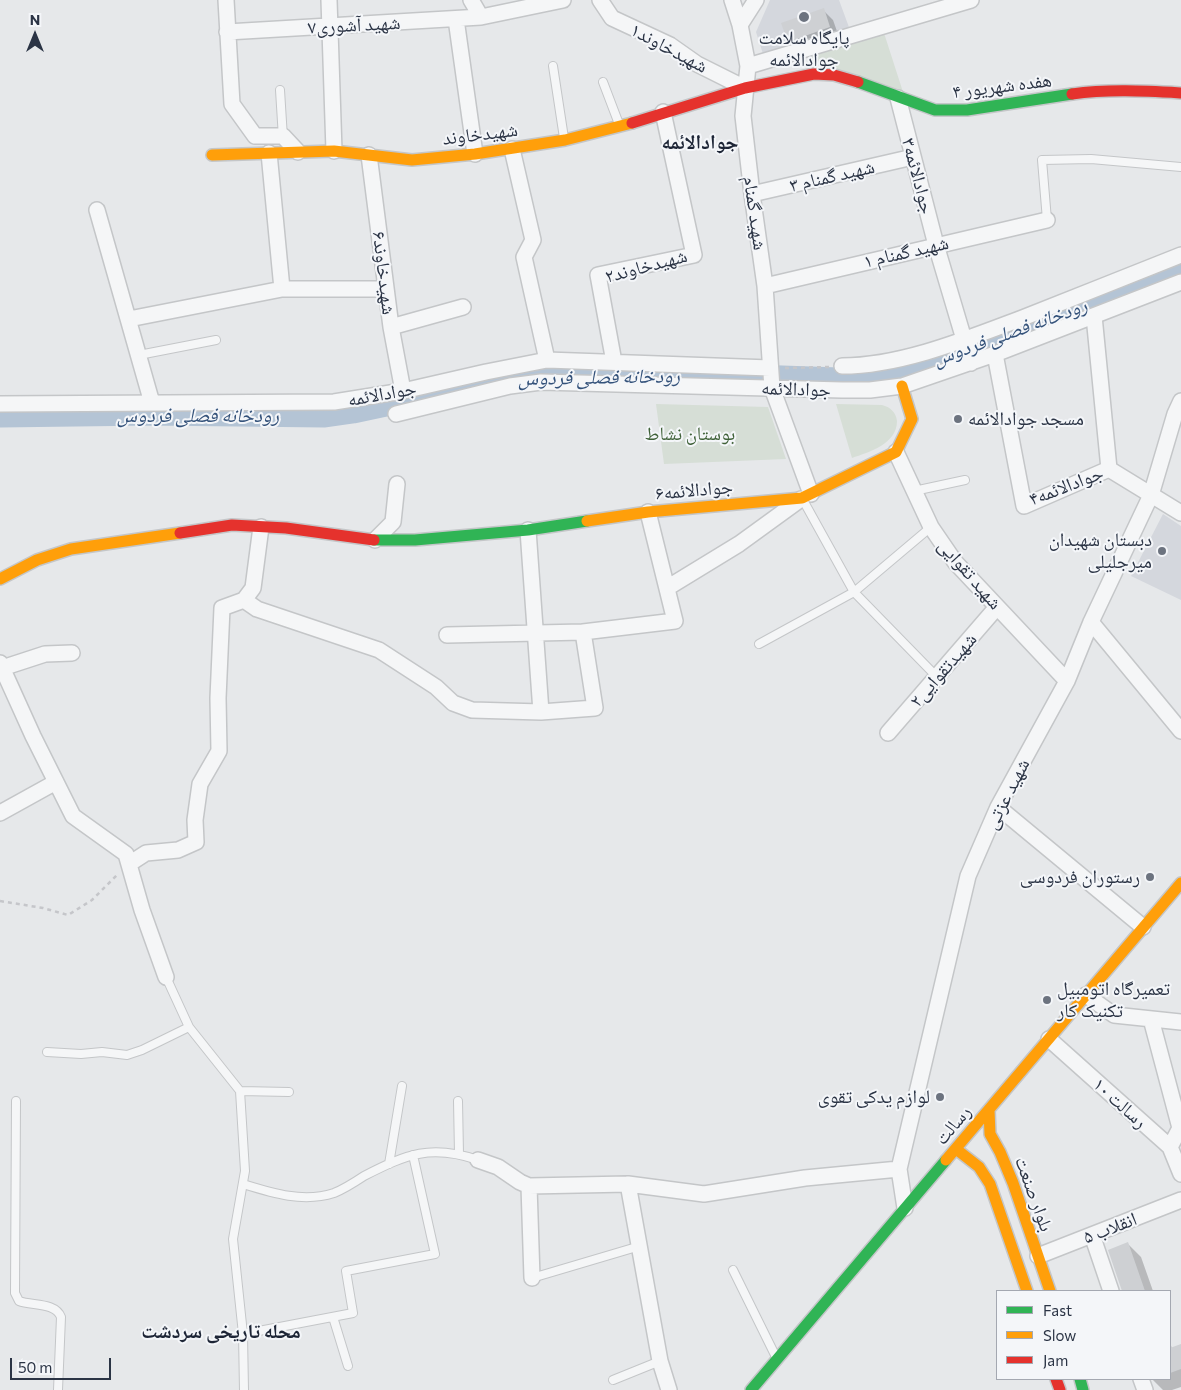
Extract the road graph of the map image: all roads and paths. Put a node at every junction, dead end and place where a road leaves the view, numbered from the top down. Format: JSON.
{"nodes":[{"id":1,"x":226,"y":0,"type":"edge"},
{"id":2,"x":329,"y":0,"type":"edge"},
{"id":3,"x":471,"y":0,"type":"edge"},
{"id":4,"x":563,"y":0,"type":"edge"},
{"id":5,"x":600,"y":0,"type":"edge"},
{"id":6,"x":756,"y":0,"type":"edge"},
{"id":7,"x":971,"y":0,"type":"edge"},
{"id":8,"x":739,"y":9,"type":"edge"},
{"id":9,"x":481,"y":17,"type":"junction"},
{"id":10,"x":456,"y":19,"type":"junction"},
{"id":11,"x":329,"y":26,"type":"junction"},
{"id":12,"x":227,"y":32,"type":"junction"},
{"id":13,"x":553,"y":66,"type":"dead end"},
{"id":14,"x":748,"y":66,"type":"junction"},
{"id":15,"x":603,"y":82,"type":"dead end"},
{"id":16,"x":745,"y":88,"type":"junction"},
{"id":17,"x":280,"y":90,"type":"dead end"},
{"id":18,"x":1181,"y":93,"type":"edge"},
{"id":19,"x":898,"y":98,"type":"junction"},
{"id":20,"x":663,"y":112,"type":"junction"},
{"id":21,"x":620,"y":126,"type":"junction"},
{"id":22,"x":282,"y":136,"type":"junction"},
{"id":23,"x":565,"y":140,"type":"junction"},
{"id":24,"x":512,"y":149,"type":"junction"},
{"id":25,"x":334,"y":151,"type":"junction"},
{"id":26,"x":284,"y":152,"type":"junction"},
{"id":27,"x":475,"y":154,"type":"junction"},
{"id":28,"x":212,"y":155,"type":"dead end"},
{"id":29,"x":369,"y":155,"type":"junction"},
{"id":30,"x":913,"y":157,"type":"junction"},
{"id":31,"x":1181,"y":167,"type":"edge"},
{"id":32,"x":752,"y":194,"type":"junction"},
{"id":33,"x":97,"y":210,"type":"dead end"},
{"id":34,"x":1047,"y":220,"type":"joint"},
{"id":35,"x":936,"y":245,"type":"junction"},
{"id":36,"x":1181,"y":255,"type":"edge"},
{"id":37,"x":1181,"y":282,"type":"edge"},
{"id":38,"x":765,"y":286,"type":"junction"},
{"id":39,"x":282,"y":289,"type":"junction"},
{"id":40,"x":386,"y":289,"type":"junction"},
{"id":41,"x":463,"y":307,"type":"dead end"},
{"id":42,"x":1094,"y":316,"type":"junction"},
{"id":43,"x":129,"y":319,"type":"junction"},
{"id":44,"x":391,"y":327,"type":"junction"},
{"id":45,"x":216,"y":340,"type":"dead end"},
{"id":46,"x":965,"y":340,"type":"junction"},
{"id":47,"x":995,"y":354,"type":"junction"},
{"id":48,"x":139,"y":355,"type":"junction"},
{"id":49,"x":547,"y":360,"type":"junction"},
{"id":50,"x":614,"y":362,"type":"junction"},
{"id":51,"x":971,"y":363,"type":"junction"},
{"id":52,"x":842,"y":366,"type":"joint"},
{"id":53,"x":770,"y":368,"type":"junction"},
{"id":54,"x":902,"y":386,"type":"junction"},
{"id":55,"x":772,"y":388,"type":"junction"},
{"id":56,"x":403,"y":391,"type":"junction"},
{"id":57,"x":1181,"y":401,"type":"edge"},
{"id":58,"x":152,"y":403,"type":"junction"},
{"id":59,"x":0,"y":404,"type":"edge"},
{"id":60,"x":396,"y":414,"type":"dead end"},
{"id":61,"x":896,"y":452,"type":"junction"},
{"id":62,"x":1109,"y":469,"type":"junction"},
{"id":63,"x":965,"y":480,"type":"dead end"},
{"id":64,"x":397,"y":484,"type":"dead end"},
{"id":65,"x":914,"y":491,"type":"junction"},
{"id":66,"x":1152,"y":495,"type":"junction"},
{"id":67,"x":807,"y":496,"type":"junction"},
{"id":68,"x":648,"y":512,"type":"junction"},
{"id":69,"x":1181,"y":513,"type":"edge"},
{"id":70,"x":261,"y":527,"type":"junction"},
{"id":71,"x":931,"y":527,"type":"junction"},
{"id":72,"x":528,"y":530,"type":"junction"},
{"id":73,"x":375,"y":540,"type":"junction"},
{"id":74,"x":0,"y":579,"type":"edge"},
{"id":75,"x":667,"y":588,"type":"junction"},
{"id":76,"x":854,"y":592,"type":"junction"},
{"id":77,"x":244,"y":600,"type":"junction"},
{"id":78,"x":997,"y":607,"type":"junction"},
{"id":79,"x":1091,"y":622,"type":"junction"},
{"id":80,"x":536,"y":632,"type":"junction"},
{"id":81,"x":584,"y":632,"type":"junction"},
{"id":82,"x":447,"y":635,"type":"dead end"},
{"id":83,"x":759,"y":644,"type":"dead end"},
{"id":84,"x":72,"y":654,"type":"dead end"},
{"id":85,"x":1,"y":666,"type":"edge"},
{"id":86,"x":936,"y":676,"type":"junction"},
{"id":87,"x":1067,"y":681,"type":"junction"},
{"id":88,"x":541,"y":712,"type":"junction"},
{"id":89,"x":1181,"y":731,"type":"edge"},
{"id":90,"x":888,"y":733,"type":"dead end"},
{"id":91,"x":56,"y":782,"type":"junction"},
{"id":92,"x":998,"y":807,"type":"junction"},
{"id":93,"x":0,"y":813,"type":"edge"},
{"id":94,"x":129,"y":864,"type":"junction"},
{"id":95,"x":1181,"y":883,"type":"edge"},
{"id":96,"x":0,"y":901,"type":"edge"},
{"id":97,"x":1143,"y":928,"type":"junction"},
{"id":98,"x":166,"y":977,"type":"joint"},
{"id":99,"x":1086,"y":995,"type":"junction"},
{"id":100,"x":1151,"y":1018,"type":"junction"},
{"id":101,"x":1181,"y":1022,"type":"edge"},
{"id":102,"x":189,"y":1027,"type":"junction"},
{"id":103,"x":1049,"y":1039,"type":"junction"},
{"id":104,"x":47,"y":1052,"type":"dead end"},
{"id":105,"x":402,"y":1086,"type":"dead end"},
{"id":106,"x":240,"y":1091,"type":"junction"},
{"id":107,"x":289,"y":1092,"type":"dead end"},
{"id":108,"x":16,"y":1100,"type":"dead end"},
{"id":109,"x":458,"y":1100,"type":"dead end"},
{"id":110,"x":989,"y":1110,"type":"junction"},
{"id":111,"x":1170,"y":1147,"type":"junction"},
{"id":112,"x":956,"y":1149,"type":"junction"},
{"id":113,"x":459,"y":1154,"type":"junction"},
{"id":114,"x":413,"y":1155,"type":"junction"},
{"id":115,"x":478,"y":1160,"type":"joint"},
{"id":116,"x":389,"y":1164,"type":"junction"},
{"id":117,"x":899,"y":1169,"type":"junction"},
{"id":118,"x":1181,"y":1174,"type":"edge"},
{"id":119,"x":243,"y":1184,"type":"junction"},
{"id":120,"x":628,"y":1184,"type":"junction"},
{"id":121,"x":530,"y":1186,"type":"junction"},
{"id":122,"x":1181,"y":1200,"type":"edge"},
{"id":123,"x":905,"y":1208,"type":"junction"},
{"id":124,"x":1092,"y":1235,"type":"junction"},
{"id":125,"x":640,"y":1246,"type":"junction"},
{"id":126,"x":1038,"y":1256,"type":"junction"},
{"id":127,"x":1018,"y":1265,"type":"junction"},
{"id":128,"x":733,"y":1270,"type":"dead end"},
{"id":129,"x":532,"y":1278,"type":"joint"},
{"id":130,"x":1027,"y":1290,"type":"edge"},
{"id":131,"x":1050,"y":1290,"type":"edge"},
{"id":132,"x":1111,"y":1290,"type":"edge"},
{"id":133,"x":333,"y":1317,"type":"junction"},
{"id":134,"x":242,"y":1334,"type":"junction"},
{"id":135,"x":777,"y":1359,"type":"junction"},
{"id":136,"x":660,"y":1361,"type":"junction"},
{"id":137,"x":348,"y":1366,"type":"dead end"},
{"id":138,"x":613,"y":1380,"type":"dead end"},
{"id":139,"x":58,"y":1390,"type":"edge"},
{"id":140,"x":244,"y":1390,"type":"edge"},
{"id":141,"x":670,"y":1390,"type":"edge"},
{"id":142,"x":750,"y":1390,"type":"edge"}],
"edges":[{"from":1,"to":12,"type":"street"},
{"from":2,"to":11,"type":"street"},
{"from":3,"to":9,"type":"street"},
{"from":4,"to":9,"type":"street","name":"شهید آشوری۷"},
{"from":5,"to":16,"type":"street","name":"شهیدخاوند۱"},
{"from":6,"to":8,"type":"street"},
{"from":7,"to":14,"type":"street"},
{"from":8,"to":14,"type":"street","name":"شهید گمنام"},
{"from":9,"to":10,"type":"street","name":"شهید آشوری۷"},
{"from":10,"to":11,"type":"street","name":"شهید آشوری۷"},
{"from":10,"to":27,"type":"street"},
{"from":11,"to":12,"type":"street","name":"شهید آشوری۷"},
{"from":11,"to":25,"type":"street"},
{"from":12,"to":22,"type":"street"},
{"from":13,"to":23,"type":"lane"},
{"from":14,"to":16,"type":"street","name":"شهید گمنام"},
{"from":15,"to":21,"type":"lane"},
{"from":16,"to":19,"type":"street","name":"هفده شهریور ۴"},
{"from":16,"to":20,"type":"street","name":"شهیدخاوند"},
{"from":16,"to":32,"type":"street","name":"شهید گمنام"},
{"from":17,"to":22,"type":"lane"},
{"from":18,"to":19,"type":"street","name":"هفده شهریور ۴"},
{"from":19,"to":30,"type":"street","name":"جوادالائمه۳"},
{"from":20,"to":21,"type":"street","name":"شهیدخاوند"},
{"from":20,"to":50,"type":"street","name":"شهیدخاوند۲"},
{"from":21,"to":23,"type":"street","name":"شهیدخاوند"},
{"from":22,"to":26,"type":"street"},
{"from":23,"to":24,"type":"street","name":"شهیدخاوند"},
{"from":24,"to":27,"type":"street","name":"شهیدخاوند"},
{"from":24,"to":49,"type":"street"},
{"from":25,"to":26,"type":"street","name":"شهیدخاوند"},
{"from":25,"to":29,"type":"street","name":"شهیدخاوند"},
{"from":26,"to":28,"type":"street","name":"شهیدخاوند"},
{"from":26,"to":39,"type":"street"},
{"from":27,"to":29,"type":"street","name":"شهیدخاوند"},
{"from":29,"to":40,"type":"street","name":"شهیدخاوند۶"},
{"from":30,"to":32,"type":"street","name":"شهید گمنام ۳"},
{"from":30,"to":35,"type":"street","name":"جوادالائمه۳"},
{"from":31,"to":34,"type":"lane"},
{"from":32,"to":38,"type":"street","name":"شهید گمنام"},
{"from":33,"to":43,"type":"street"},
{"from":34,"to":35,"type":"street","name":"شهید گمنام ۱"},
{"from":35,"to":38,"type":"street","name":"شهید گمنام ۱"},
{"from":35,"to":46,"type":"street","name":"جوادالائمه۳"},
{"from":36,"to":46,"type":"street","name":"جوادالائمه"},
{"from":37,"to":42,"type":"street","name":"جوادالائمه"},
{"from":38,"to":53,"type":"street","name":"شهید گمنام"},
{"from":39,"to":40,"type":"street"},
{"from":39,"to":43,"type":"street"},
{"from":40,"to":44,"type":"street","name":"شهیدخاوند۶"},
{"from":41,"to":44,"type":"street"},
{"from":42,"to":47,"type":"street","name":"جوادالائمه"},
{"from":42,"to":62,"type":"street"},
{"from":43,"to":48,"type":"street"},
{"from":44,"to":56,"type":"street","name":"شهیدخاوند۶"},
{"from":45,"to":48,"type":"lane"},
{"from":46,"to":51,"type":"street","name":"جوادالائمه۳"},
{"from":46,"to":52,"type":"street","name":"جوادالائمه"},
{"from":47,"to":51,"type":"street","name":"جوادالائمه"},
{"from":47,"to":62,"type":"street","name":"جوادالائمه۴"},
{"from":48,"to":58,"type":"street"},
{"from":49,"to":50,"type":"street","name":"جوادالائمه"},
{"from":49,"to":56,"type":"street","name":"جوادالائمه"},
{"from":50,"to":53,"type":"street","name":"جوادالائمه"},
{"from":51,"to":54,"type":"street","name":"جوادالائمه"},
{"from":52,"to":53,"type":"path"},
{"from":53,"to":55,"type":"street","name":"شهید گمنام"},
{"from":54,"to":55,"type":"street","name":"جوادالائمه"},
{"from":54,"to":61,"type":"street"},
{"from":55,"to":60,"type":"street","name":"جوادالائمه"},
{"from":55,"to":67,"type":"street","name":"شهید گمنام"},
{"from":56,"to":58,"type":"street","name":"جوادالائمه"},
{"from":57,"to":66,"type":"street","name":"شهید عزتی"},
{"from":58,"to":59,"type":"street","name":"جوادالائمه"},
{"from":61,"to":65,"type":"street","name":"شهید تقوایی"},
{"from":61,"to":67,"type":"street","name":"جوادالائمه۶"},
{"from":62,"to":66,"type":"street"},
{"from":63,"to":65,"type":"lane"},
{"from":64,"to":73,"type":"street"},
{"from":65,"to":71,"type":"street","name":"شهید تقوایی"},
{"from":66,"to":69,"type":"street"},
{"from":66,"to":79,"type":"street","name":"شهید عزتی"},
{"from":67,"to":68,"type":"street","name":"جوادالائمه۶"},
{"from":67,"to":75,"type":"street"},
{"from":67,"to":76,"type":"lane"},
{"from":68,"to":72,"type":"street","name":"جوادالائمه۶"},
{"from":68,"to":75,"type":"street"},
{"from":70,"to":73,"type":"street","name":"جوادالائمه۶"},
{"from":70,"to":74,"type":"street","name":"جوادالائمه۶"},
{"from":70,"to":77,"type":"street"},
{"from":71,"to":76,"type":"lane"},
{"from":71,"to":78,"type":"street","name":"شهید تقوایی"},
{"from":72,"to":73,"type":"street","name":"جوادالائمه۶"},
{"from":72,"to":80,"type":"street"},
{"from":75,"to":81,"type":"street"},
{"from":76,"to":83,"type":"lane"},
{"from":76,"to":86,"type":"lane"},
{"from":77,"to":88,"type":"street"},
{"from":77,"to":94,"type":"street"},
{"from":78,"to":86,"type":"street","name":"شهیدتقوایی۲"},
{"from":78,"to":87,"type":"street","name":"شهید تقوایی"},
{"from":79,"to":87,"type":"street","name":"شهید عزتی"},
{"from":79,"to":89,"type":"street"},
{"from":80,"to":81,"type":"street"},
{"from":80,"to":82,"type":"street"},
{"from":80,"to":88,"type":"street"},
{"from":81,"to":88,"type":"street"},
{"from":84,"to":85,"type":"street"},
{"from":85,"to":91,"type":"street"},
{"from":86,"to":90,"type":"street","name":"شهیدتقوایی۲"},
{"from":87,"to":92,"type":"street","name":"شهید عزتی"},
{"from":91,"to":93,"type":"street"},
{"from":91,"to":94,"type":"street"},
{"from":92,"to":97,"type":"street"},
{"from":92,"to":117,"type":"street","name":"شهید عزتی"},
{"from":94,"to":96,"type":"path"},
{"from":94,"to":98,"type":"street"},
{"from":95,"to":97,"type":"street","name":"رسالت"},
{"from":97,"to":99,"type":"street","name":"رسالت"},
{"from":98,"to":102,"type":"lane"},
{"from":99,"to":100,"type":"street"},
{"from":99,"to":103,"type":"street","name":"رسالت"},
{"from":100,"to":101,"type":"street"},
{"from":100,"to":111,"type":"street"},
{"from":102,"to":104,"type":"lane"},
{"from":102,"to":106,"type":"lane"},
{"from":103,"to":110,"type":"street","name":"رسالت"},
{"from":103,"to":111,"type":"street","name":"رسالت ۱۰"},
{"from":105,"to":116,"type":"lane"},
{"from":106,"to":107,"type":"lane"},
{"from":106,"to":119,"type":"lane"},
{"from":108,"to":139,"type":"lane"},
{"from":109,"to":113,"type":"lane"},
{"from":110,"to":112,"type":"street","name":"رسالت"},
{"from":110,"to":126,"type":"street","name":"بلوار صنعت"},
{"from":111,"to":118,"type":"street","name":"رسالت ۱۰"},
{"from":112,"to":123,"type":"street","name":"رسالت"},
{"from":112,"to":127,"type":"street","name":"بلوار صنعت"},
{"from":113,"to":114,"type":"lane"},
{"from":113,"to":115,"type":"lane"},
{"from":114,"to":116,"type":"lane"},
{"from":114,"to":133,"type":"lane"},
{"from":115,"to":121,"type":"street"},
{"from":116,"to":119,"type":"lane"},
{"from":117,"to":120,"type":"street"},
{"from":117,"to":123,"type":"street","name":"شهید عزتی"},
{"from":119,"to":134,"type":"lane"},
{"from":120,"to":121,"type":"street"},
{"from":120,"to":125,"type":"street"},
{"from":121,"to":129,"type":"street"},
{"from":122,"to":124,"type":"street","name":"انقلاب ۵"},
{"from":123,"to":135,"type":"street","name":"رسالت"},
{"from":124,"to":126,"type":"street","name":"انقلاب ۵"},
{"from":124,"to":132,"type":"street"},
{"from":125,"to":129,"type":"lane"},
{"from":125,"to":136,"type":"street"},
{"from":126,"to":127,"type":"street"},
{"from":126,"to":131,"type":"street","name":"بلوار صنعت"},
{"from":127,"to":130,"type":"street","name":"بلوار صنعت"},
{"from":128,"to":135,"type":"lane"},
{"from":133,"to":134,"type":"lane"},
{"from":133,"to":137,"type":"lane"},
{"from":134,"to":140,"type":"lane"},
{"from":135,"to":142,"type":"street","name":"رسالت"},
{"from":136,"to":138,"type":"lane"},
{"from":136,"to":141,"type":"street"}]}
